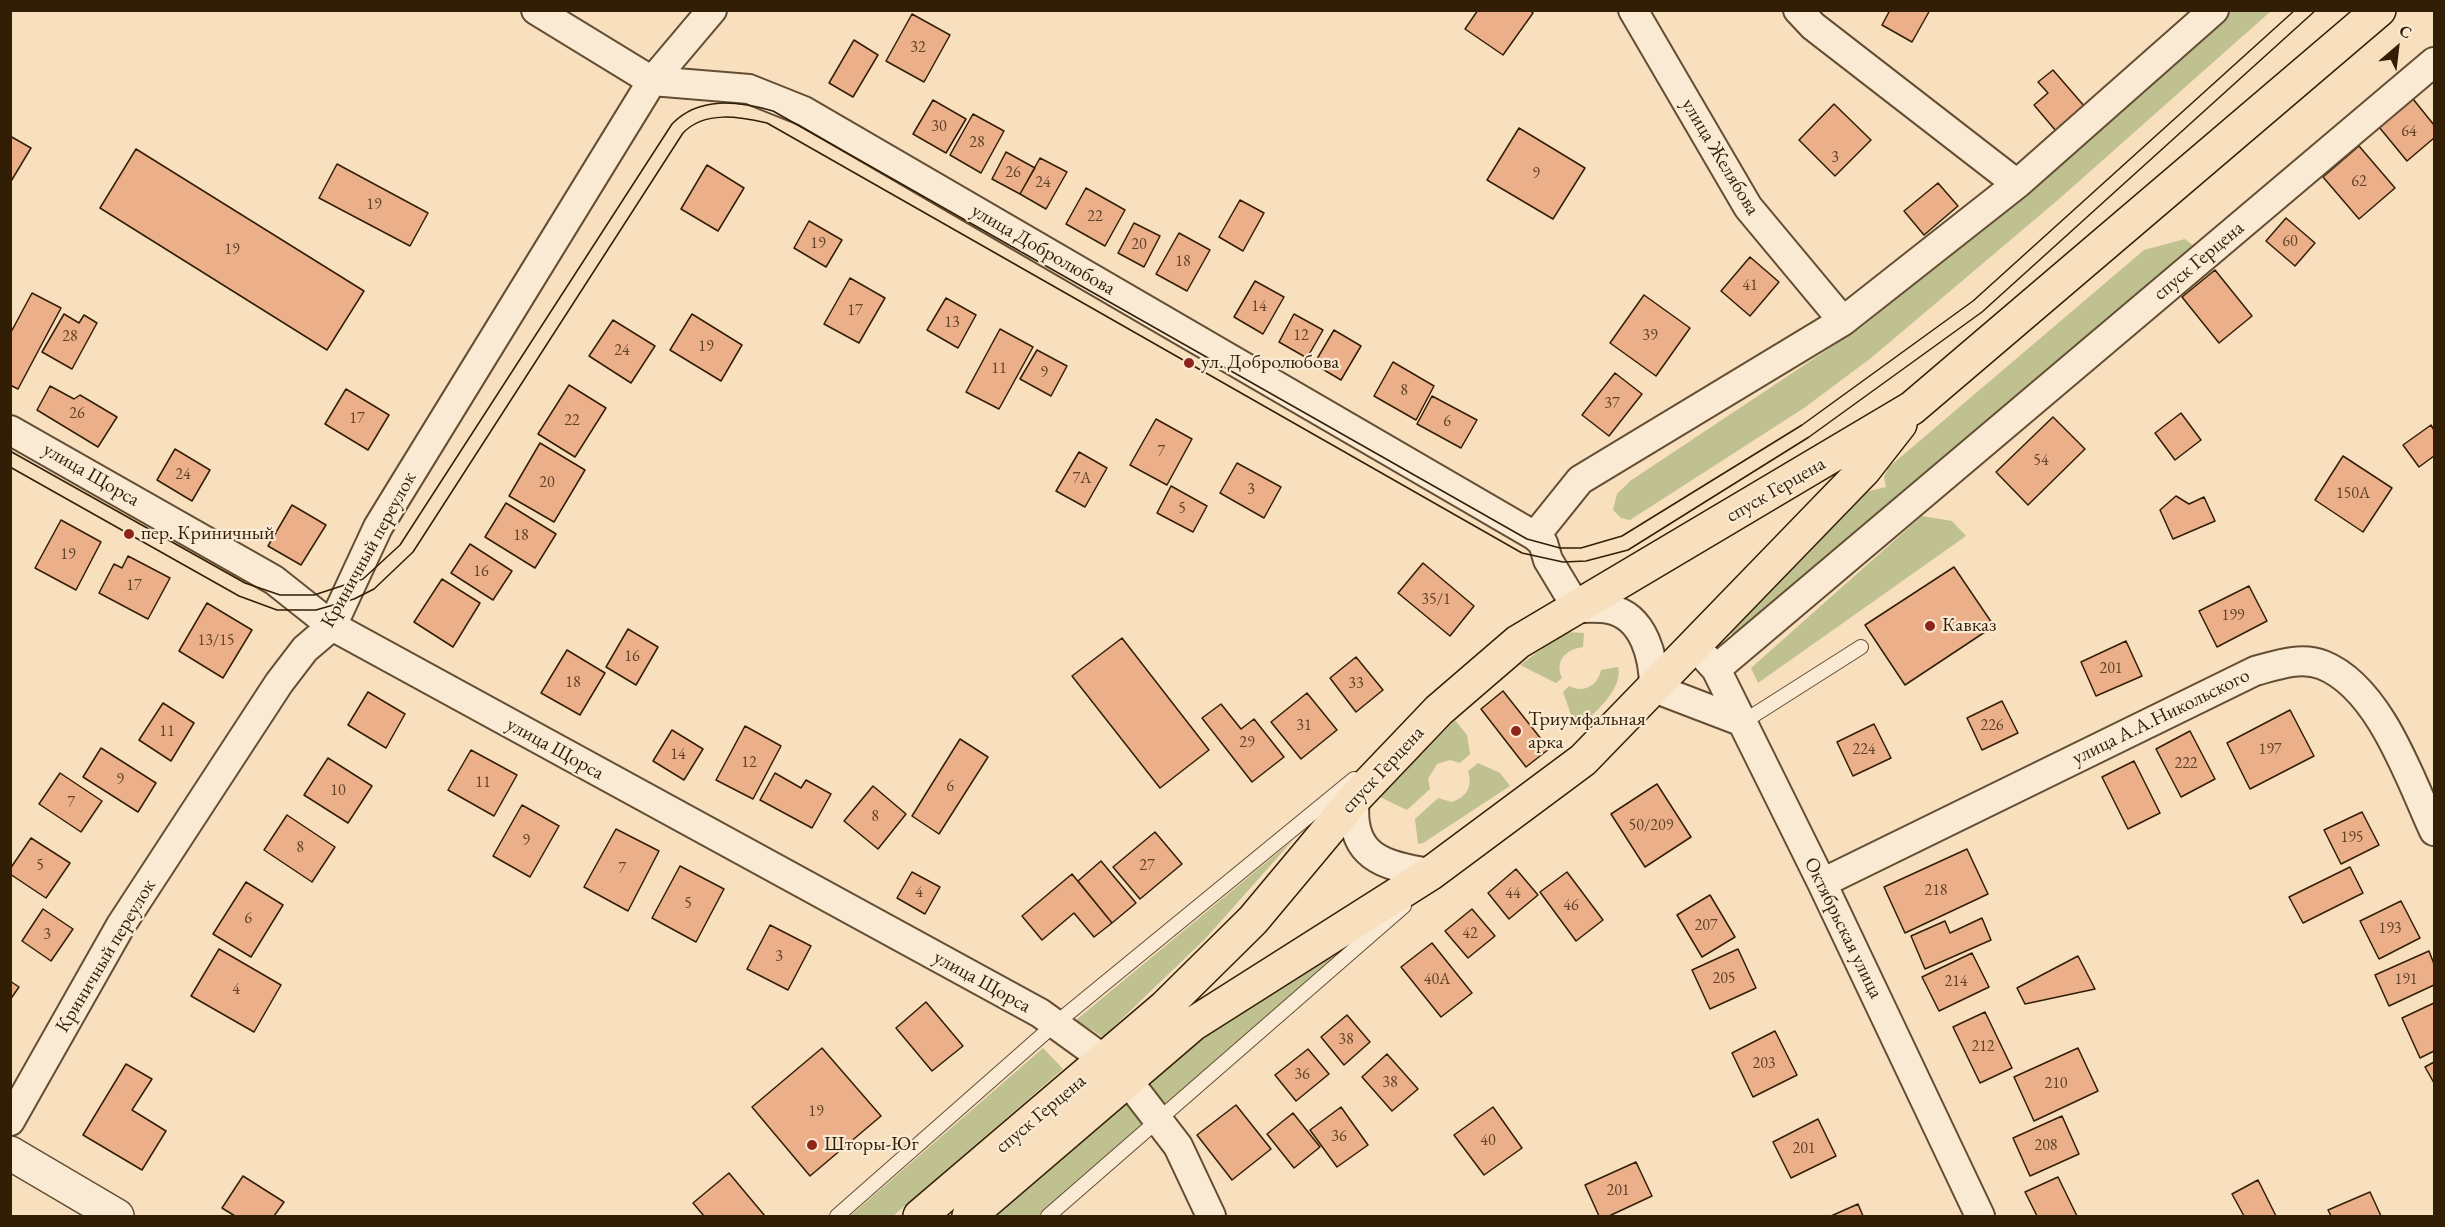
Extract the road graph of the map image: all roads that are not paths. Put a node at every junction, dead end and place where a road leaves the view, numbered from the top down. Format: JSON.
{"nodes":[{"id":1,"x":536,"y":10,"type":"edge"},
{"id":2,"x":712,"y":10,"type":"edge"},
{"id":3,"x":1633,"y":10,"type":"edge"},
{"id":4,"x":1798,"y":10,"type":"edge"},
{"id":5,"x":2214,"y":10,"type":"edge"},
{"id":6,"x":2379,"y":10,"type":"edge"},
{"id":7,"x":2434,"y":62,"type":"edge"},
{"id":8,"x":652,"y":81,"type":"junction"},
{"id":9,"x":2017,"y":184,"type":"junction"},
{"id":10,"x":1844,"y":321,"type":"junction"},
{"id":11,"x":1912,"y":408,"type":"junction"},
{"id":12,"x":10,"y":430,"type":"edge"},
{"id":13,"x":1535,"y":536,"type":"junction"},
{"id":14,"x":1577,"y":608,"type":"junction"},
{"id":15,"x":332,"y":626,"type":"junction"},
{"id":16,"x":1861,"y":646,"type":"dead end"},
{"id":17,"x":1705,"y":657,"type":"junction"},
{"id":18,"x":1654,"y":688,"type":"junction"},
{"id":19,"x":1439,"y":710,"type":"junction"},
{"id":20,"x":1743,"y":722,"type":"junction"},
{"id":21,"x":1356,"y":798,"type":"junction"},
{"id":22,"x":1510,"y":814,"type":"junction"},
{"id":23,"x":2434,"y":831,"type":"edge"},
{"id":24,"x":1431,"y":873,"type":"junction"},
{"id":25,"x":1822,"y":884,"type":"junction"},
{"id":26,"x":1055,"y":1024,"type":"junction"},
{"id":27,"x":1117,"y":1070,"type":"junction"},
{"id":28,"x":10,"y":1121,"type":"edge"},
{"id":29,"x":1158,"y":1121,"type":"junction"},
{"id":30,"x":10,"y":1153,"type":"edge"},
{"id":31,"x":117,"y":1216,"type":"edge"},
{"id":32,"x":837,"y":1216,"type":"edge"},
{"id":33,"x":920,"y":1216,"type":"edge"},
{"id":34,"x":969,"y":1216,"type":"edge"},
{"id":35,"x":1048,"y":1216,"type":"edge"},
{"id":36,"x":1211,"y":1216,"type":"edge"},
{"id":37,"x":1980,"y":1216,"type":"edge"}],
"edges":[{"from":1,"to":8,"type":"street","name":"улица Добролюбова"},
{"from":2,"to":8,"type":"street","name":"Криничный переулок"},
{"from":3,"to":10,"type":"street","name":"улица Желябова"},
{"from":4,"to":9,"type":"street"},
{"from":5,"to":9,"type":"street"},
{"from":6,"to":11,"type":"main road","name":"спуск Герцена"},
{"from":7,"to":17,"type":"street","name":"спуск Герцена"},
{"from":8,"to":13,"type":"street","name":"улица Добролюбова"},
{"from":8,"to":15,"type":"street","name":"Криничный переулок"},
{"from":9,"to":10,"type":"street"},
{"from":10,"to":13,"type":"street"},
{"from":11,"to":14,"type":"main road","name":"спуск Герцена"},
{"from":11,"to":17,"type":"main road","name":"спуск Герцена"},
{"from":12,"to":15,"type":"street","name":"улица Щорса"},
{"from":13,"to":14,"type":"street"},
{"from":14,"to":18,"type":"street"},
{"from":14,"to":19,"type":"main road","name":"спуск Герцена"},
{"from":15,"to":26,"type":"street","name":"улица Щорса"},
{"from":15,"to":28,"type":"street","name":"Криничный переулок"},
{"from":16,"to":20,"type":"lane"},
{"from":17,"to":18,"type":"main road","name":"спуск Герцена"},
{"from":17,"to":20,"type":"street","name":"Октябрьская улица"},
{"from":18,"to":20,"type":"street"},
{"from":18,"to":22,"type":"main road","name":"спуск Герцена"},
{"from":19,"to":21,"type":"main road","name":"спуск Герцена"},
{"from":19,"to":26,"type":"lane"},
{"from":20,"to":25,"type":"street","name":"Октябрьская улица"},
{"from":21,"to":24,"type":"street"},
{"from":21,"to":27,"type":"main road","name":"спуск Герцена"},
{"from":22,"to":24,"type":"main road","name":"спуск Герцена"},
{"from":22,"to":29,"type":"lane"},
{"from":23,"to":25,"type":"street","name":"улица А.А.Никольского"},
{"from":24,"to":27,"type":"main road","name":"спуск Герцена"},
{"from":25,"to":37,"type":"street","name":"Октябрьская улица"},
{"from":26,"to":27,"type":"street","name":"улица Щорса"},
{"from":26,"to":32,"type":"lane"},
{"from":27,"to":29,"type":"street","name":"улица Щорса"},
{"from":27,"to":33,"type":"main road","name":"спуск Герцена"},
{"from":27,"to":34,"type":"main road","name":"спуск Герцена"},
{"from":29,"to":35,"type":"lane"},
{"from":29,"to":36,"type":"street","name":"улица Щорса"},
{"from":30,"to":31,"type":"street"}]}
